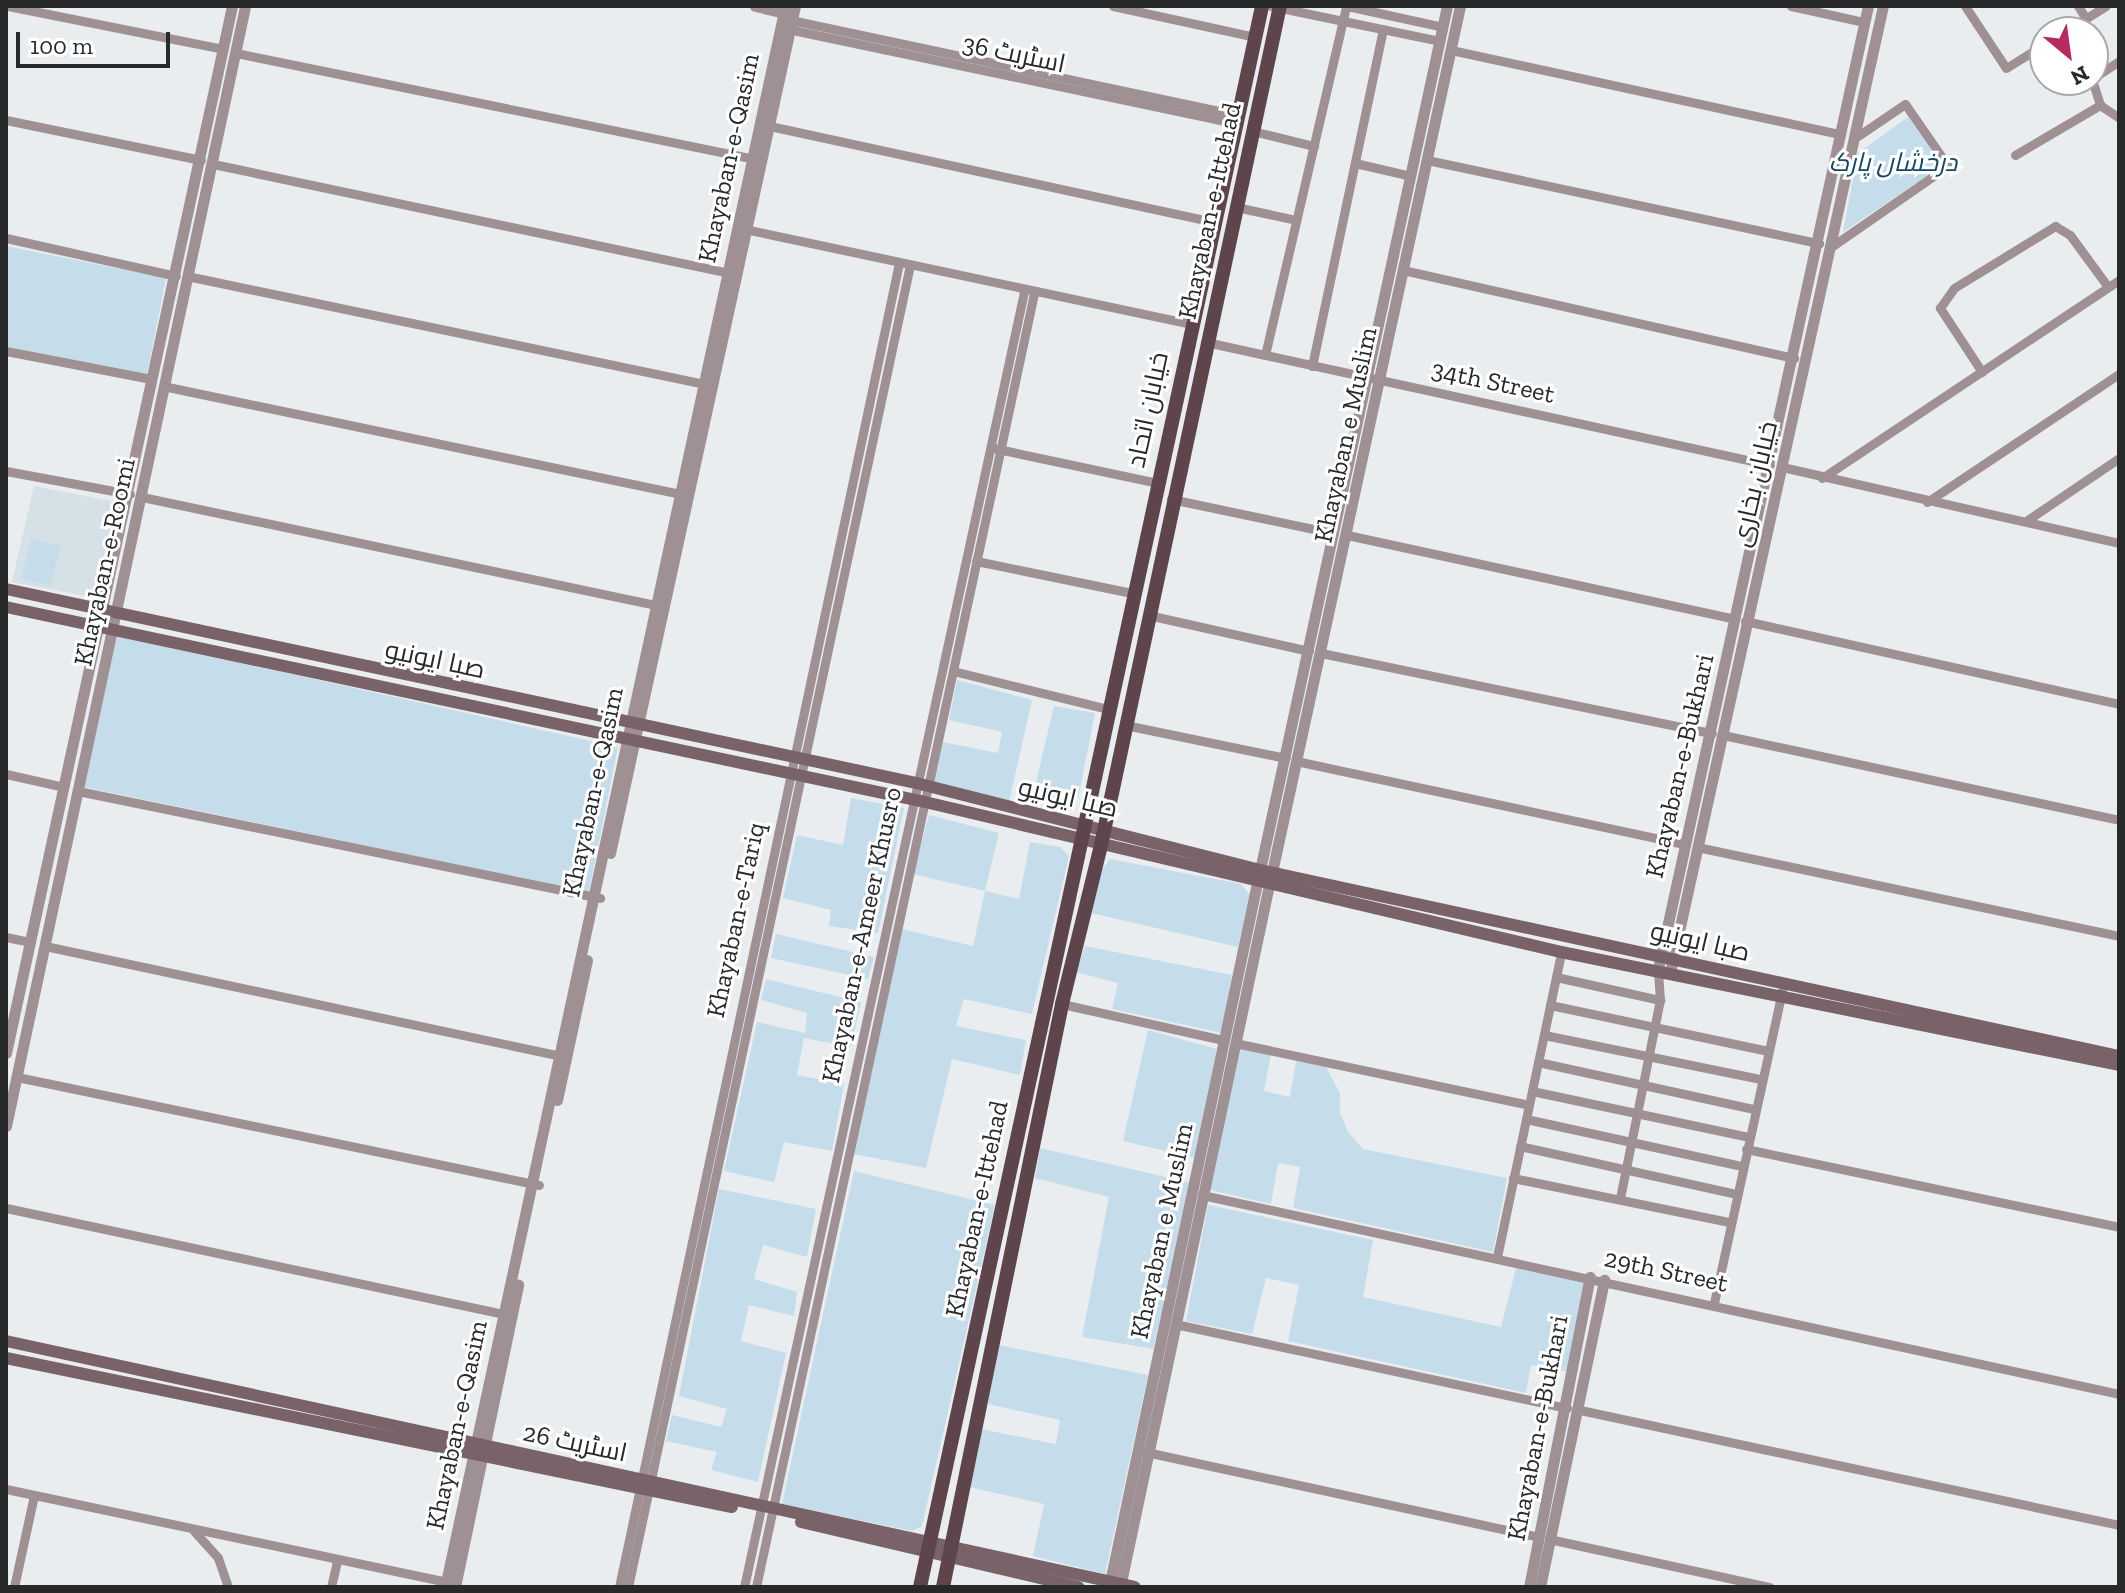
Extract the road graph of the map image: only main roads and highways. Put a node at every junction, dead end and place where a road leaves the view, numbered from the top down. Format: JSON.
{"nodes":[{"id":1,"x":1262,"y":6,"type":"edge"},
{"id":2,"x":1277,"y":7,"type":"edge"},
{"id":3,"x":6,"y":589,"type":"edge"},
{"id":4,"x":6,"y":607,"type":"edge"},
{"id":5,"x":796,"y":767,"type":"junction"},
{"id":6,"x":1082,"y":824,"type":"junction"},
{"id":7,"x":1104,"y":829,"type":"junction"},
{"id":8,"x":1079,"y":840,"type":"junction"},
{"id":9,"x":1101,"y":845,"type":"junction"},
{"id":10,"x":1264,"y":878,"type":"junction"},
{"id":11,"x":1665,"y":967,"type":"junction"},
{"id":12,"x":1783,"y":988,"type":"junction"},
{"id":13,"x":2119,"y":1056,"type":"edge"},
{"id":14,"x":2119,"y":1065,"type":"edge"},
{"id":15,"x":6,"y":1341,"type":"edge"},
{"id":16,"x":6,"y":1358,"type":"edge"},
{"id":17,"x":477,"y":1450,"type":"junction"},
{"id":18,"x":929,"y":1550,"type":"junction"},
{"id":19,"x":950,"y":1554,"type":"junction"},
{"id":20,"x":1115,"y":1585,"type":"edge"},
{"id":21,"x":920,"y":1587,"type":"edge"},
{"id":22,"x":943,"y":1587,"type":"edge"},
{"id":23,"x":1078,"y":1587,"type":"edge"},
{"id":24,"x":1135,"y":1587,"type":"edge"}],
"edges":[{"from":1,"to":6,"type":"main road","name":"خیابان اتحاد"},
{"from":2,"to":7,"type":"main road","name":"Khayaban-e-Ittehad"},
{"from":3,"to":5,"type":"main road","name":"صبا ایونیو"},
{"from":4,"to":5,"type":"main road","name":"صبا ایونیو"},
{"from":5,"to":6,"type":"main road","name":"صبا ایونیو"},
{"from":5,"to":8,"type":"main road","name":"صبا ایونیو"},
{"from":6,"to":7,"type":"main road","name":"صبا ایونیو"},
{"from":6,"to":8,"type":"main road","name":"Khayaban-e-Ittehad"},
{"from":7,"to":9,"type":"main road","name":"Khayaban-e-Ittehad"},
{"from":7,"to":10,"type":"main road","name":"صبا ایونیو"},
{"from":8,"to":9,"type":"main road","name":"صبا ایونیو"},
{"from":8,"to":18,"type":"main road","name":"Khayaban-e-Ittehad"},
{"from":9,"to":10,"type":"main road","name":"صبا ایونیو"},
{"from":9,"to":19,"type":"main road","name":"Khayaban-e-Ittehad"},
{"from":10,"to":11,"type":"main road","name":"صبا ایونیو"},
{"from":10,"to":11,"type":"main road","name":"صبا ایونیو"},
{"from":11,"to":12,"type":"main road","name":"صبا ایونیو"},
{"from":12,"to":13,"type":"main road","name":"صبا ایونیو"},
{"from":12,"to":14,"type":"main road","name":"صبا ایونیو"},
{"from":15,"to":17,"type":"main road","name":"اسٹریٹ 26"},
{"from":16,"to":17,"type":"main road","name":"اسٹریٹ 26"},
{"from":17,"to":18,"type":"main road","name":"اسٹریٹ 26"},
{"from":18,"to":19,"type":"main road","name":"اسٹریٹ 26"},
{"from":18,"to":21,"type":"main road","name":"Khayaban-e-Ittehad"},
{"from":19,"to":20,"type":"main road","name":"اسٹریٹ 26"},
{"from":19,"to":22,"type":"main road","name":"Khayaban-e-Ittehad"},
{"from":19,"to":23,"type":"main road","name":"اسٹریٹ 26"},
{"from":20,"to":24,"type":"main road","name":"اسٹریٹ 26"}]}
